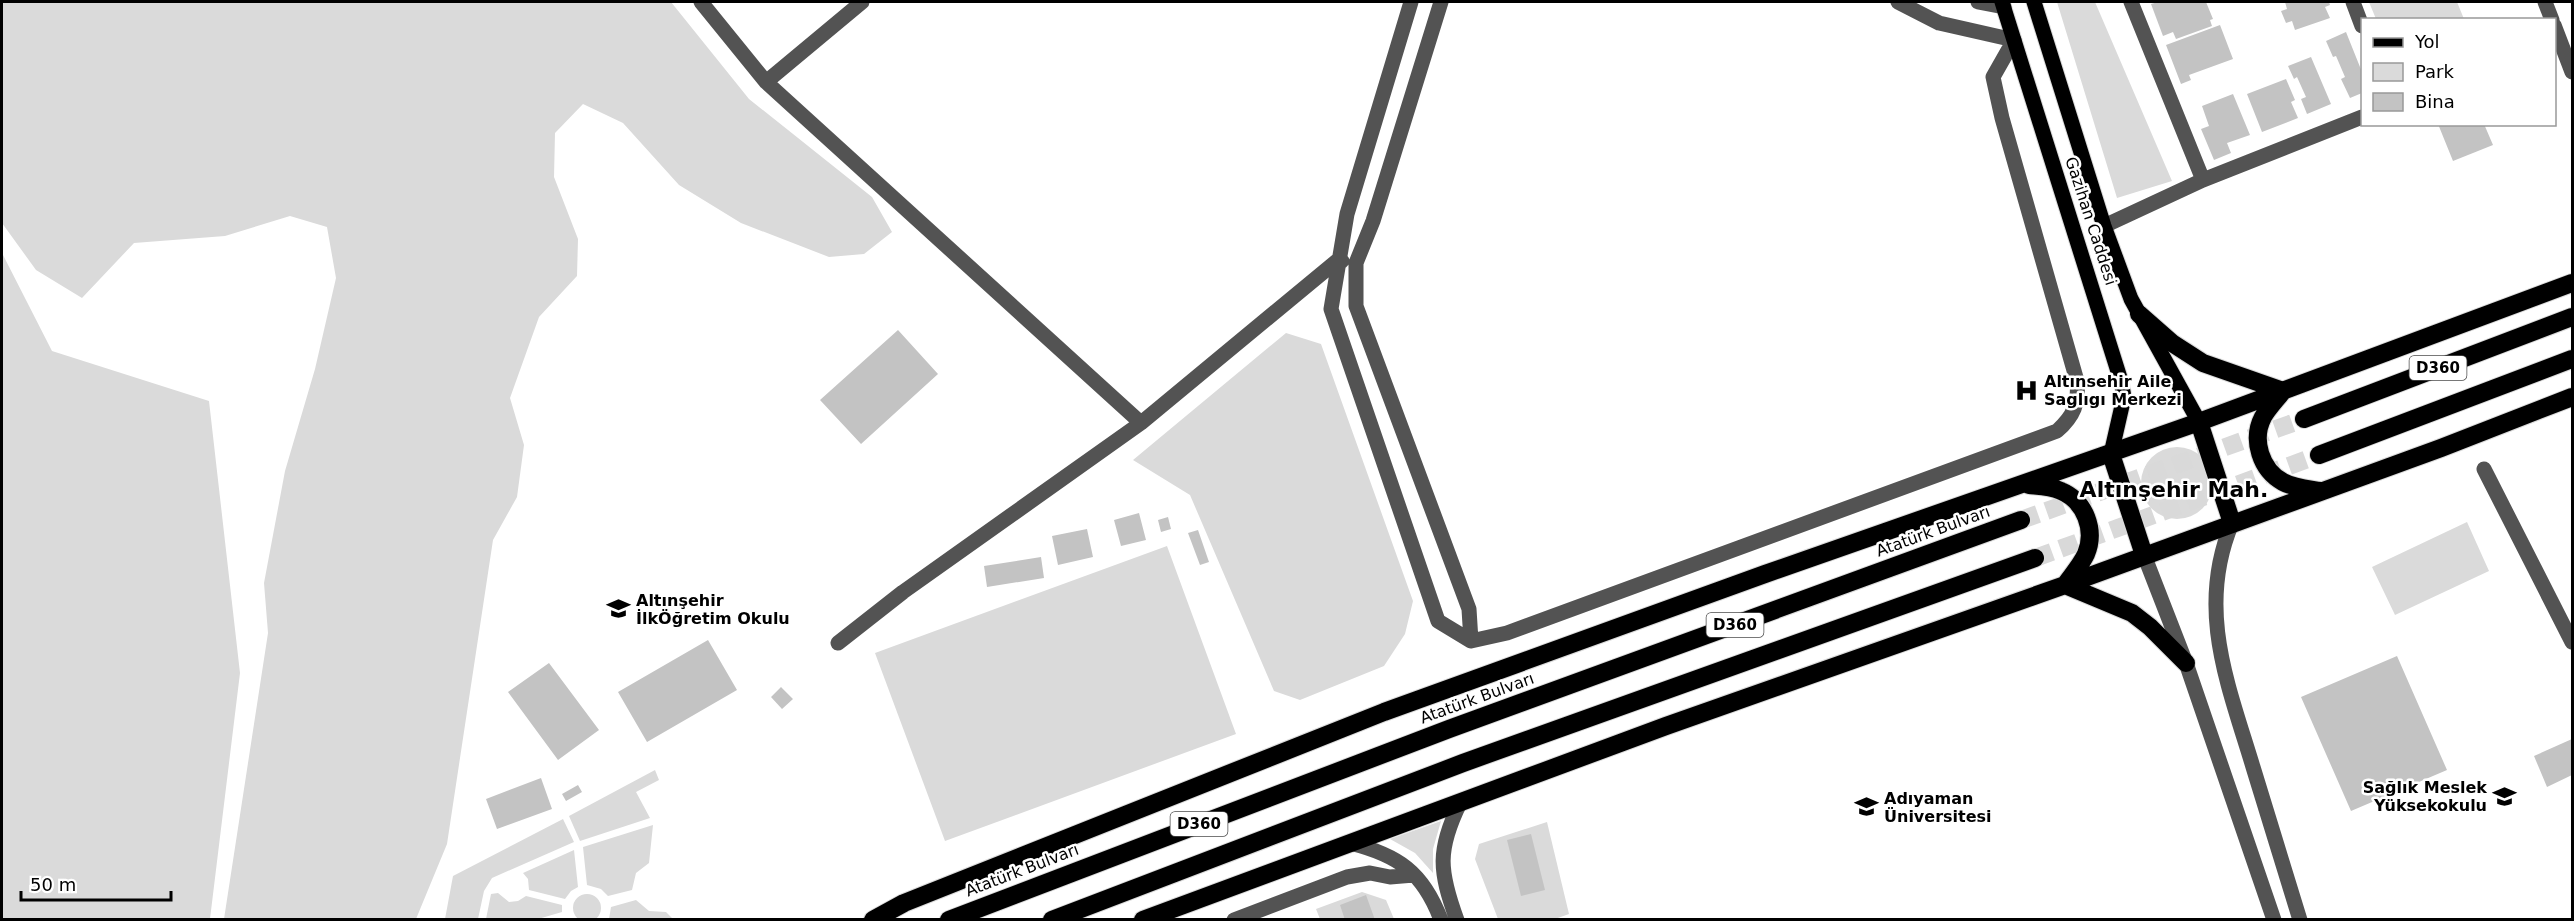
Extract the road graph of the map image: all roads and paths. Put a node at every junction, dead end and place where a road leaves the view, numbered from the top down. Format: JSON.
{"nodes":[{"id":1,"x":701,"y":2,"type":"edge"},
{"id":2,"x":862,"y":2,"type":"edge"},
{"id":3,"x":1411,"y":2,"type":"edge"},
{"id":4,"x":1441,"y":2,"type":"edge"},
{"id":5,"x":1898,"y":2,"type":"edge"},
{"id":6,"x":1978,"y":2,"type":"edge"},
{"id":7,"x":2034,"y":2,"type":"edge"},
{"id":8,"x":2131,"y":2,"type":"edge"},
{"id":9,"x":2353,"y":2,"type":"edge"},
{"id":10,"x":2545,"y":2,"type":"edge"},
{"id":11,"x":2003,"y":4,"type":"edge"},
{"id":12,"x":2551,"y":18,"type":"edge"},
{"id":13,"x":2361,"y":23,"type":"edge"},
{"id":14,"x":2014,"y":40,"type":"junction"},
{"id":15,"x":2563,"y":40,"type":"edge"},
{"id":16,"x":2572,"y":72,"type":"edge"},
{"id":17,"x":766,"y":82,"type":"junction"},
{"id":18,"x":2361,"y":117,"type":"edge"},
{"id":19,"x":2203,"y":180,"type":"junction"},
{"id":20,"x":2104,"y":226,"type":"junction"},
{"id":21,"x":1338,"y":260,"type":"junction"},
{"id":22,"x":1356,"y":263,"type":"junction"},
{"id":23,"x":2572,"y":283,"type":"edge"},
{"id":24,"x":2139,"y":314,"type":"junction"},
{"id":25,"x":2572,"y":317,"type":"edge"},
{"id":26,"x":2572,"y":359,"type":"edge"},
{"id":27,"x":2283,"y":391,"type":"junction"},
{"id":28,"x":2572,"y":397,"type":"edge"},
{"id":29,"x":2304,"y":419,"type":"tunnel mouth"},
{"id":30,"x":1141,"y":423,"type":"junction"},
{"id":31,"x":2199,"y":423,"type":"junction"},
{"id":32,"x":2111,"y":454,"type":"junction"},
{"id":33,"x":2319,"y":455,"type":"tunnel mouth"},
{"id":34,"x":2484,"y":469,"type":"dead end"},
{"id":35,"x":2022,"y":484,"type":"junction"},
{"id":36,"x":2321,"y":492,"type":"junction"},
{"id":37,"x":2021,"y":520,"type":"tunnel mouth"},
{"id":38,"x":2232,"y":523,"type":"junction"},
{"id":39,"x":2144,"y":555,"type":"junction"},
{"id":40,"x":2036,"y":558,"type":"tunnel mouth"},
{"id":41,"x":2065,"y":585,"type":"junction"},
{"id":42,"x":2568,"y":619,"type":"edge"},
{"id":43,"x":1472,"y":640,"type":"junction"},
{"id":44,"x":2572,"y":642,"type":"edge"},
{"id":45,"x":838,"y":643,"type":"dead end"},
{"id":46,"x":2186,"y":663,"type":"junction"},
{"id":47,"x":1460,"y":803,"type":"junction"},
{"id":48,"x":1350,"y":843,"type":"junction"},
{"id":49,"x":1414,"y":875,"type":"junction"},
{"id":50,"x":873,"y":920,"type":"edge"},
{"id":51,"x":949,"y":920,"type":"edge"},
{"id":52,"x":1052,"y":920,"type":"edge"},
{"id":53,"x":1143,"y":920,"type":"edge"},
{"id":54,"x":1234,"y":920,"type":"edge"},
{"id":55,"x":1442,"y":920,"type":"edge"},
{"id":56,"x":1457,"y":920,"type":"edge"},
{"id":57,"x":2274,"y":920,"type":"edge"},
{"id":58,"x":2300,"y":920,"type":"edge"}],
"edges":[{"from":1,"to":17,"type":"street"},
{"from":2,"to":17,"type":"street"},
{"from":3,"to":21,"type":"street"},
{"from":4,"to":22,"type":"street"},
{"from":5,"to":14,"type":"street"},
{"from":6,"to":11,"type":"street"},
{"from":7,"to":20,"type":"main road","name":"Gazihan Caddesi"},
{"from":8,"to":19,"type":"street"},
{"from":9,"to":13,"type":"street"},
{"from":10,"to":12,"type":"street"},
{"from":11,"to":14,"type":"main road","name":"Gazihan Caddesi"},
{"from":14,"to":32,"type":"main road","name":"Gazihan Caddesi"},
{"from":14,"to":43,"type":"street"},
{"from":15,"to":16,"type":"street"},
{"from":17,"to":30,"type":"street"},
{"from":18,"to":19,"type":"street"},
{"from":19,"to":20,"type":"street"},
{"from":20,"to":24,"type":"main road","name":"Gazihan Caddesi"},
{"from":21,"to":22,"type":"street"},
{"from":21,"to":30,"type":"street"},
{"from":21,"to":43,"type":"street"},
{"from":22,"to":43,"type":"street"},
{"from":23,"to":27,"type":"highway"},
{"from":24,"to":27,"type":"highway"},
{"from":24,"to":31,"type":"main road","name":"Gazihan Caddesi"},
{"from":25,"to":29,"type":"highway","number":"D360"},
{"from":26,"to":33,"type":"highway","number":"D360"},
{"from":27,"to":31,"type":"highway"},
{"from":27,"to":36,"type":"highway"},
{"from":28,"to":36,"type":"highway"},
{"from":30,"to":45,"type":"street"},
{"from":31,"to":32,"type":"highway"},
{"from":31,"to":38,"type":"highway"},
{"from":32,"to":35,"type":"highway"},
{"from":32,"to":39,"type":"highway"},
{"from":34,"to":42,"type":"street"},
{"from":35,"to":41,"type":"highway"},
{"from":35,"to":50,"type":"highway"},
{"from":36,"to":38,"type":"highway"},
{"from":37,"to":51,"type":"highway","name":"Atatürk Bulvarı","number":"D360"},
{"from":38,"to":39,"type":"highway"},
{"from":38,"to":58,"type":"street"},
{"from":39,"to":41,"type":"highway"},
{"from":39,"to":46,"type":"street"},
{"from":40,"to":52,"type":"highway","number":"D360"},
{"from":41,"to":46,"type":"highway"},
{"from":41,"to":47,"type":"highway"},
{"from":42,"to":44,"type":"street"},
{"from":46,"to":57,"type":"street"},
{"from":47,"to":48,"type":"highway"},
{"from":47,"to":56,"type":"street"},
{"from":48,"to":49,"type":"street"},
{"from":48,"to":53,"type":"highway"},
{"from":49,"to":54,"type":"street"},
{"from":49,"to":55,"type":"street"}]}
